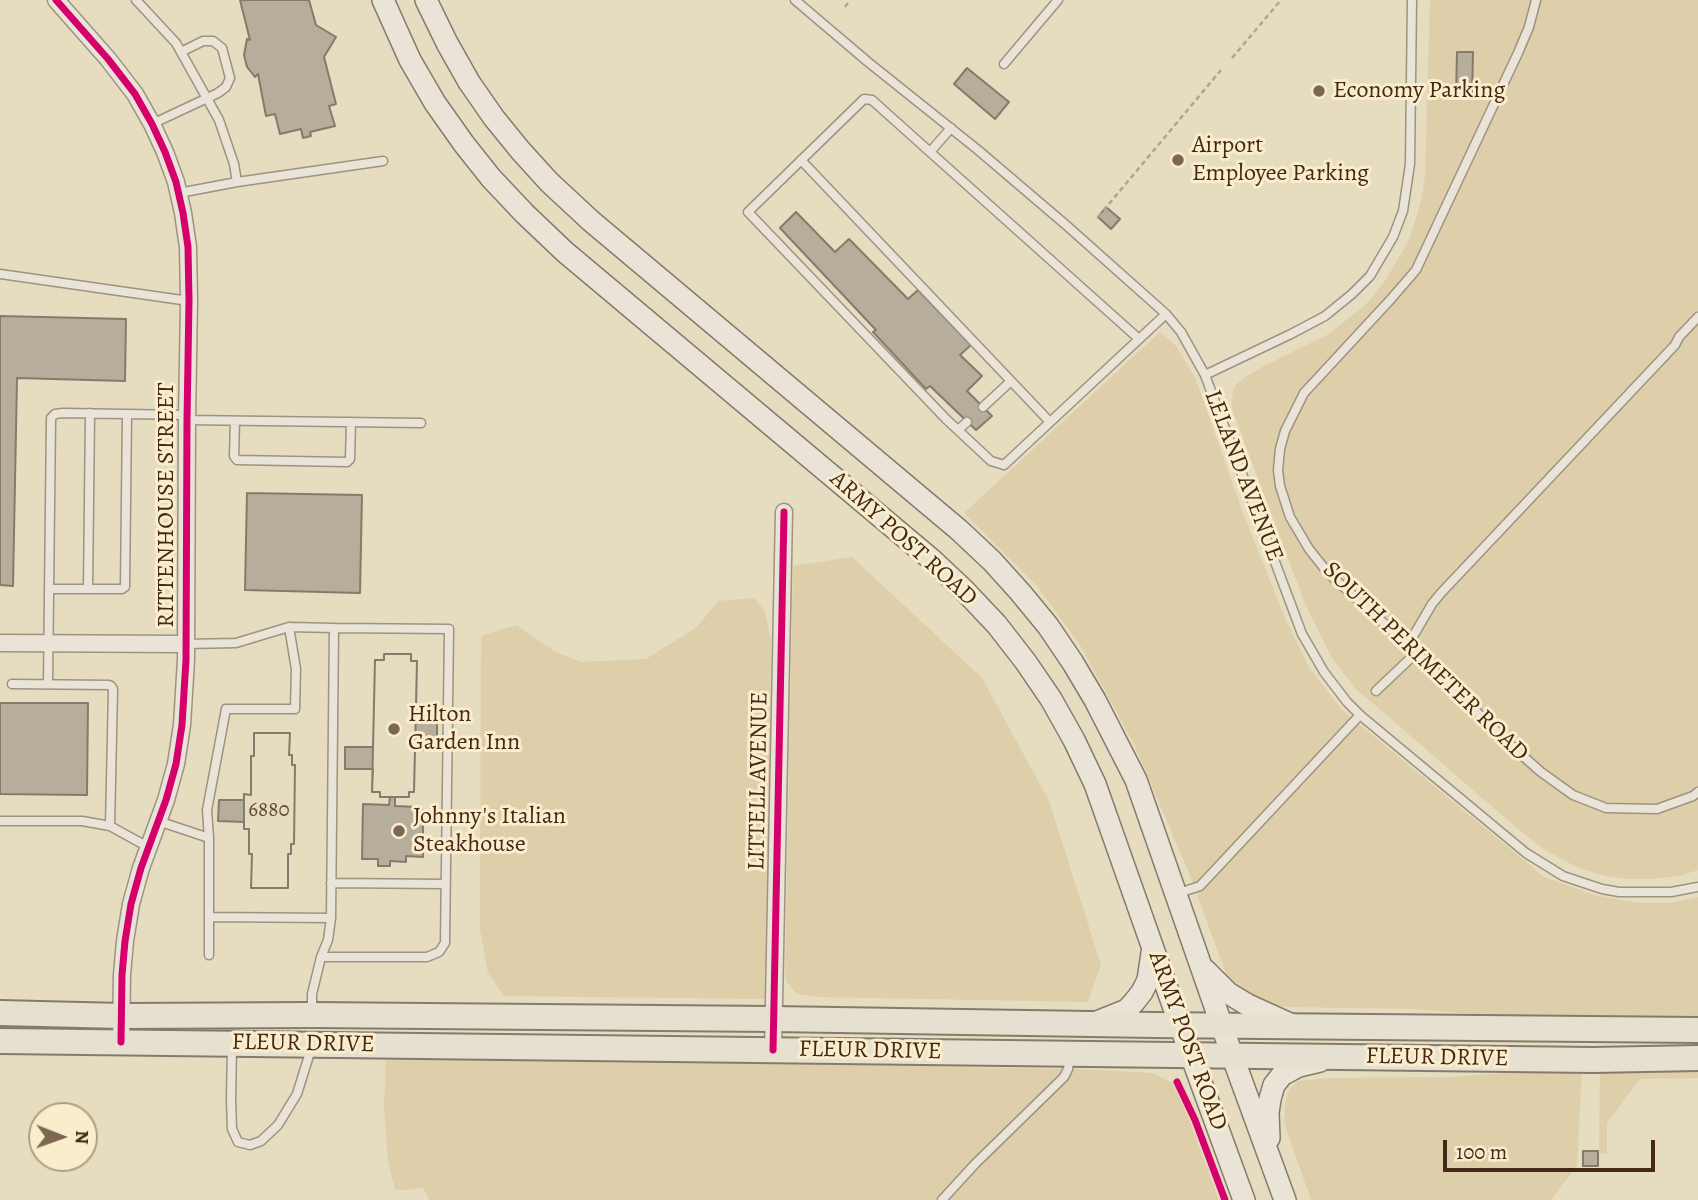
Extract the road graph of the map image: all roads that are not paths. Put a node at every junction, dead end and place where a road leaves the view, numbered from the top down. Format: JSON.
{"nodes":[{"id":1,"x":56,"y":0,"type":"edge"},
{"id":2,"x":136,"y":0,"type":"edge"},
{"id":3,"x":383,"y":0,"type":"edge"},
{"id":4,"x":426,"y":0,"type":"edge"},
{"id":5,"x":795,"y":0,"type":"edge"},
{"id":6,"x":1058,"y":0,"type":"edge"},
{"id":7,"x":1412,"y":0,"type":"edge"},
{"id":8,"x":1535,"y":0,"type":"edge"},
{"id":9,"x":181,"y":52,"type":"junction"},
{"id":10,"x":1004,"y":64,"type":"dead end"},
{"id":11,"x":207,"y":98,"type":"junction"},
{"id":12,"x":152,"y":124,"type":"junction"},
{"id":13,"x":951,"y":128,"type":"junction"},
{"id":14,"x":930,"y":152,"type":"junction"},
{"id":15,"x":801,"y":160,"type":"junction"},
{"id":16,"x":383,"y":161,"type":"dead end"},
{"id":17,"x":237,"y":182,"type":"junction"},
{"id":18,"x":178,"y":193,"type":"junction"},
{"id":19,"x":0,"y":274,"type":"edge"},
{"id":20,"x":189,"y":301,"type":"junction"},
{"id":21,"x":1167,"y":314,"type":"junction"},
{"id":22,"x":1698,"y":317,"type":"edge"},
{"id":23,"x":1139,"y":339,"type":"junction"},
{"id":24,"x":1205,"y":376,"type":"junction"},
{"id":25,"x":1011,"y":381,"type":"junction"},
{"id":26,"x":983,"y":407,"type":"dead end"},
{"id":27,"x":90,"y":413,"type":"junction"},
{"id":28,"x":127,"y":414,"type":"junction"},
{"id":29,"x":187,"y":418,"type":"junction"},
{"id":30,"x":235,"y":421,"type":"junction"},
{"id":31,"x":351,"y":422,"type":"junction"},
{"id":32,"x":967,"y":422,"type":"dead end"},
{"id":33,"x":1050,"y":422,"type":"junction"},
{"id":34,"x":421,"y":423,"type":"dead end"},
{"id":35,"x":958,"y":430,"type":"junction"},
{"id":36,"x":784,"y":512,"type":"dead end"},
{"id":37,"x":49,"y":589,"type":"junction"},
{"id":38,"x":88,"y":589,"type":"junction"},
{"id":39,"x":289,"y":627,"type":"junction"},
{"id":40,"x":334,"y":628,"type":"junction"},
{"id":41,"x":0,"y":643,"type":"edge"},
{"id":42,"x":48,"y":643,"type":"junction"},
{"id":43,"x":186,"y":643,"type":"junction"},
{"id":44,"x":1408,"y":645,"type":"junction"},
{"id":45,"x":1416,"y":653,"type":"junction"},
{"id":46,"x":12,"y":684,"type":"dead end"},
{"id":47,"x":48,"y":684,"type":"junction"},
{"id":48,"x":1377,"y":691,"type":"dead end"},
{"id":49,"x":1360,"y":715,"type":"junction"},
{"id":50,"x":1698,"y":792,"type":"edge"},
{"id":51,"x":0,"y":821,"type":"edge"},
{"id":52,"x":158,"y":821,"type":"junction"},
{"id":53,"x":110,"y":826,"type":"junction"},
{"id":54,"x":209,"y":838,"type":"junction"},
{"id":55,"x":148,"y":847,"type":"junction"},
{"id":56,"x":331,"y":883,"type":"junction"},
{"id":57,"x":445,"y":884,"type":"junction"},
{"id":58,"x":1698,"y":887,"type":"edge"},
{"id":59,"x":1176,"y":894,"type":"junction"},
{"id":60,"x":209,"y":916,"type":"junction"},
{"id":61,"x":331,"y":918,"type":"junction"},
{"id":62,"x":1153,"y":947,"type":"junction"},
{"id":63,"x":209,"y":955,"type":"dead end"},
{"id":64,"x":321,"y":957,"type":"junction"},
{"id":65,"x":1201,"y":966,"type":"junction"},
{"id":66,"x":0,"y":1013,"type":"edge"},
{"id":67,"x":312,"y":1015,"type":"junction"},
{"id":68,"x":121,"y":1016,"type":"junction"},
{"id":69,"x":773,"y":1019,"type":"junction"},
{"id":70,"x":1090,"y":1024,"type":"junction"},
{"id":71,"x":1180,"y":1025,"type":"junction"},
{"id":72,"x":1222,"y":1025,"type":"junction"},
{"id":73,"x":1294,"y":1026,"type":"junction"},
{"id":74,"x":1698,"y":1030,"type":"edge"},
{"id":75,"x":0,"y":1041,"type":"edge"},
{"id":76,"x":121,"y":1042,"type":"junction"},
{"id":77,"x":233,"y":1043,"type":"junction"},
{"id":78,"x":312,"y":1044,"type":"junction"},
{"id":79,"x":773,"y":1050,"type":"junction"},
{"id":80,"x":1071,"y":1054,"type":"junction"},
{"id":81,"x":1191,"y":1055,"type":"junction"},
{"id":82,"x":1232,"y":1055,"type":"junction"},
{"id":83,"x":1346,"y":1056,"type":"junction"},
{"id":84,"x":1698,"y":1058,"type":"edge"},
{"id":85,"x":1270,"y":1158,"type":"junction"},
{"id":86,"x":942,"y":1200,"type":"edge"},
{"id":87,"x":1244,"y":1200,"type":"edge"},
{"id":88,"x":1285,"y":1200,"type":"edge"}],
"edges":[{"from":1,"to":12,"type":"street","name":"RITTENHOUSE STREET"},
{"from":2,"to":9,"type":"lane"},
{"from":3,"to":62,"type":"main road","name":"ARMY POST ROAD"},
{"from":4,"to":59,"type":"main road","name":"ARMY POST ROAD"},
{"from":5,"to":13,"type":"lane","name":"LELAND AVENUE"},
{"from":6,"to":10,"type":"lane"},
{"from":7,"to":24,"type":"lane"},
{"from":8,"to":44,"type":"lane","name":"SOUTH PERIMETER ROAD"},
{"from":9,"to":11,"type":"lane"},
{"from":9,"to":11,"type":"lane"},
{"from":11,"to":12,"type":"lane"},
{"from":11,"to":17,"type":"lane"},
{"from":12,"to":18,"type":"street","name":"RITTENHOUSE STREET"},
{"from":13,"to":14,"type":"lane"},
{"from":13,"to":21,"type":"lane","name":"LELAND AVENUE"},
{"from":14,"to":15,"type":"lane"},
{"from":14,"to":23,"type":"lane"},
{"from":15,"to":25,"type":"lane"},
{"from":15,"to":35,"type":"lane"},
{"from":16,"to":17,"type":"lane"},
{"from":17,"to":18,"type":"lane"},
{"from":18,"to":20,"type":"street","name":"RITTENHOUSE STREET"},
{"from":19,"to":20,"type":"lane"},
{"from":20,"to":29,"type":"street","name":"RITTENHOUSE STREET"},
{"from":21,"to":23,"type":"lane"},
{"from":21,"to":24,"type":"lane","name":"LELAND AVENUE"},
{"from":22,"to":44,"type":"lane"},
{"from":23,"to":33,"type":"lane"},
{"from":24,"to":49,"type":"lane","name":"LELAND AVENUE"},
{"from":25,"to":26,"type":"lane"},
{"from":25,"to":33,"type":"lane"},
{"from":27,"to":28,"type":"lane"},
{"from":27,"to":37,"type":"lane"},
{"from":27,"to":38,"type":"lane"},
{"from":28,"to":29,"type":"lane"},
{"from":28,"to":38,"type":"lane"},
{"from":29,"to":30,"type":"lane"},
{"from":29,"to":43,"type":"street","name":"RITTENHOUSE STREET"},
{"from":30,"to":31,"type":"lane"},
{"from":30,"to":31,"type":"lane"},
{"from":31,"to":34,"type":"lane"},
{"from":32,"to":35,"type":"lane"},
{"from":33,"to":35,"type":"lane"},
{"from":36,"to":69,"type":"street","name":"LITTELL AVENUE"},
{"from":37,"to":38,"type":"lane"},
{"from":37,"to":42,"type":"lane"},
{"from":39,"to":40,"type":"lane"},
{"from":39,"to":43,"type":"lane"},
{"from":39,"to":54,"type":"lane"},
{"from":40,"to":56,"type":"lane"},
{"from":40,"to":57,"type":"lane"},
{"from":41,"to":42,"type":"street"},
{"from":42,"to":43,"type":"street"},
{"from":42,"to":47,"type":"lane"},
{"from":43,"to":52,"type":"street","name":"RITTENHOUSE STREET"},
{"from":44,"to":45,"type":"lane","name":"SOUTH PERIMETER ROAD"},
{"from":45,"to":48,"type":"lane"},
{"from":45,"to":50,"type":"lane","name":"SOUTH PERIMETER ROAD"},
{"from":46,"to":47,"type":"lane"},
{"from":47,"to":53,"type":"lane"},
{"from":49,"to":58,"type":"lane","name":"LELAND AVENUE"},
{"from":49,"to":59,"type":"lane"},
{"from":51,"to":53,"type":"lane"},
{"from":52,"to":54,"type":"lane"},
{"from":52,"to":55,"type":"street","name":"RITTENHOUSE STREET"},
{"from":53,"to":55,"type":"lane"},
{"from":54,"to":60,"type":"lane"},
{"from":55,"to":68,"type":"street","name":"RITTENHOUSE STREET"},
{"from":56,"to":57,"type":"lane"},
{"from":56,"to":61,"type":"lane"},
{"from":57,"to":64,"type":"lane"},
{"from":59,"to":65,"type":"main road","name":"ARMY POST ROAD"},
{"from":60,"to":61,"type":"lane"},
{"from":60,"to":63,"type":"lane"},
{"from":61,"to":64,"type":"lane"},
{"from":62,"to":70,"type":"main road"},
{"from":62,"to":71,"type":"main road","name":"ARMY POST ROAD"},
{"from":64,"to":67,"type":"lane"},
{"from":65,"to":72,"type":"main road","name":"ARMY POST ROAD"},
{"from":65,"to":73,"type":"main road"},
{"from":66,"to":68,"type":"main road","name":"FLEUR DRIVE"},
{"from":67,"to":68,"type":"main road","name":"FLEUR DRIVE"},
{"from":67,"to":69,"type":"main road","name":"FLEUR DRIVE"},
{"from":67,"to":78,"type":"main road"},
{"from":68,"to":76,"type":"street","name":"RITTENHOUSE STREET"},
{"from":69,"to":70,"type":"main road","name":"FLEUR DRIVE"},
{"from":69,"to":79,"type":"street","name":"LITTELL AVENUE"},
{"from":70,"to":71,"type":"main road","name":"FLEUR DRIVE"},
{"from":71,"to":72,"type":"main road","name":"FLEUR DRIVE"},
{"from":71,"to":81,"type":"main road","name":"ARMY POST ROAD"},
{"from":72,"to":73,"type":"main road","name":"FLEUR DRIVE"},
{"from":72,"to":82,"type":"main road","name":"ARMY POST ROAD"},
{"from":73,"to":74,"type":"main road","name":"FLEUR DRIVE"},
{"from":75,"to":76,"type":"main road","name":"FLEUR DRIVE"},
{"from":76,"to":77,"type":"main road","name":"FLEUR DRIVE"},
{"from":77,"to":78,"type":"main road","name":"FLEUR DRIVE"},
{"from":77,"to":78,"type":"lane"},
{"from":78,"to":79,"type":"main road","name":"FLEUR DRIVE"},
{"from":79,"to":80,"type":"main road","name":"FLEUR DRIVE"},
{"from":80,"to":81,"type":"main road","name":"FLEUR DRIVE"},
{"from":80,"to":86,"type":"lane"},
{"from":81,"to":82,"type":"main road","name":"FLEUR DRIVE"},
{"from":81,"to":87,"type":"main road","name":"ARMY POST ROAD"},
{"from":82,"to":83,"type":"main road","name":"FLEUR DRIVE"},
{"from":82,"to":85,"type":"main road","name":"ARMY POST ROAD"},
{"from":83,"to":84,"type":"main road","name":"FLEUR DRIVE"},
{"from":83,"to":85,"type":"main road"},
{"from":85,"to":88,"type":"main road","name":"ARMY POST ROAD"}]}
